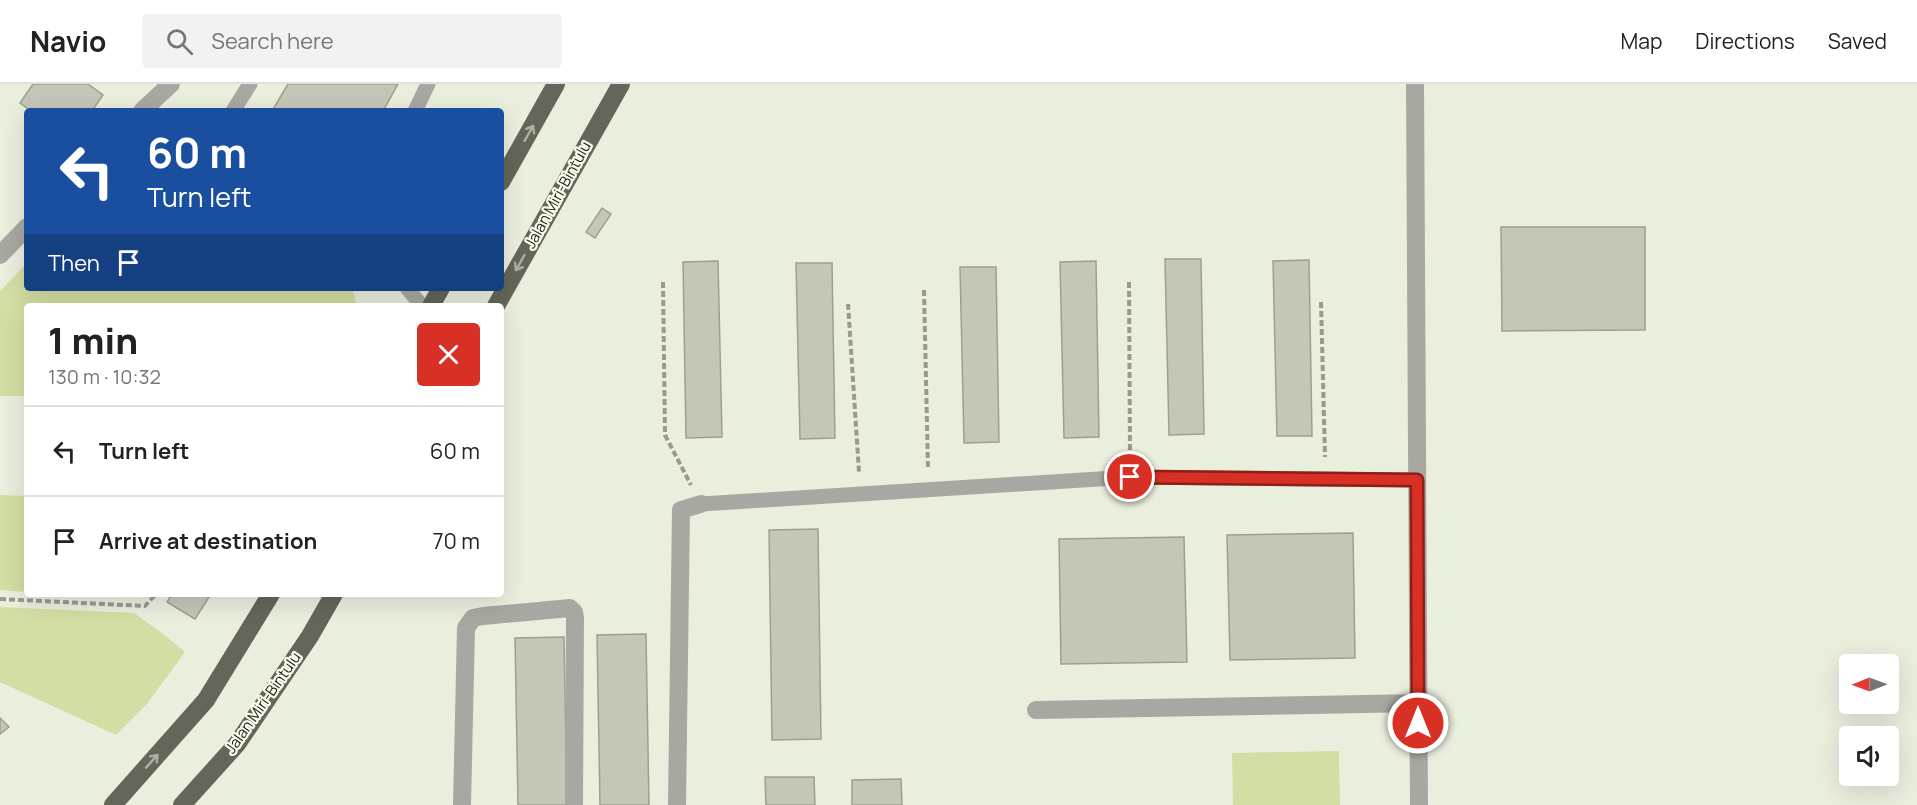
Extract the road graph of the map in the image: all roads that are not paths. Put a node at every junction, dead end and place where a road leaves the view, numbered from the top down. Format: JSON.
{"nodes":[{"id":1,"x":250,"y":84,"type":"edge"},
{"id":2,"x":428,"y":84,"type":"edge"},
{"id":3,"x":556,"y":84,"type":"edge"},
{"id":4,"x":621,"y":84,"type":"edge"},
{"id":5,"x":1415,"y":84,"type":"edge"},
{"id":6,"x":167,"y":85,"type":"edge"},
{"id":7,"x":145,"y":108,"type":"edge"},
{"id":8,"x":235,"y":108,"type":"edge"},
{"id":9,"x":416,"y":108,"type":"edge"},
{"id":10,"x":504,"y":177,"type":"edge"},
{"id":11,"x":24,"y":230,"type":"edge"},
{"id":12,"x":0,"y":255,"type":"edge"},
{"id":13,"x":410,"y":291,"type":"edge"},
{"id":14,"x":420,"y":303,"type":"edge"},
{"id":15,"x":498,"y":303,"type":"edge"},
{"id":16,"x":1417,"y":480,"type":"junction"},
{"id":17,"x":701,"y":504,"type":"joint"},
{"id":18,"x":269,"y":597,"type":"edge"},
{"id":19,"x":332,"y":597,"type":"edge"},
{"id":20,"x":1418,"y":703,"type":"junction"},
{"id":21,"x":1036,"y":710,"type":"dead end"},
{"id":22,"x":113,"y":805,"type":"edge"},
{"id":23,"x":182,"y":805,"type":"edge"},
{"id":24,"x":462,"y":805,"type":"edge"},
{"id":25,"x":573,"y":805,"type":"edge"},
{"id":26,"x":677,"y":805,"type":"edge"},
{"id":27,"x":1419,"y":805,"type":"edge"}],
"edges":[{"from":1,"to":8,"type":"lane"},
{"from":2,"to":9,"type":"lane"},
{"from":10,"to":3,"type":"highway","one_way":true},
{"from":4,"to":15,"type":"highway","name":"Jalan Miri-Bintulu","one_way":true},
{"from":5,"to":16,"type":"street"},
{"from":6,"to":7,"type":"street"},
{"from":11,"to":12,"type":"street"},
{"from":13,"to":14,"type":"lane"},
{"from":16,"to":17,"type":"lane"},
{"from":16,"to":20,"type":"street"},
{"from":17,"to":26,"type":"street"},
{"from":22,"to":18,"type":"highway","one_way":true},
{"from":19,"to":23,"type":"highway","name":"Jalan Miri-Bintulu"},
{"from":20,"to":21,"type":"street"},
{"from":20,"to":27,"type":"street"},
{"from":24,"to":25,"type":"street"}]}
